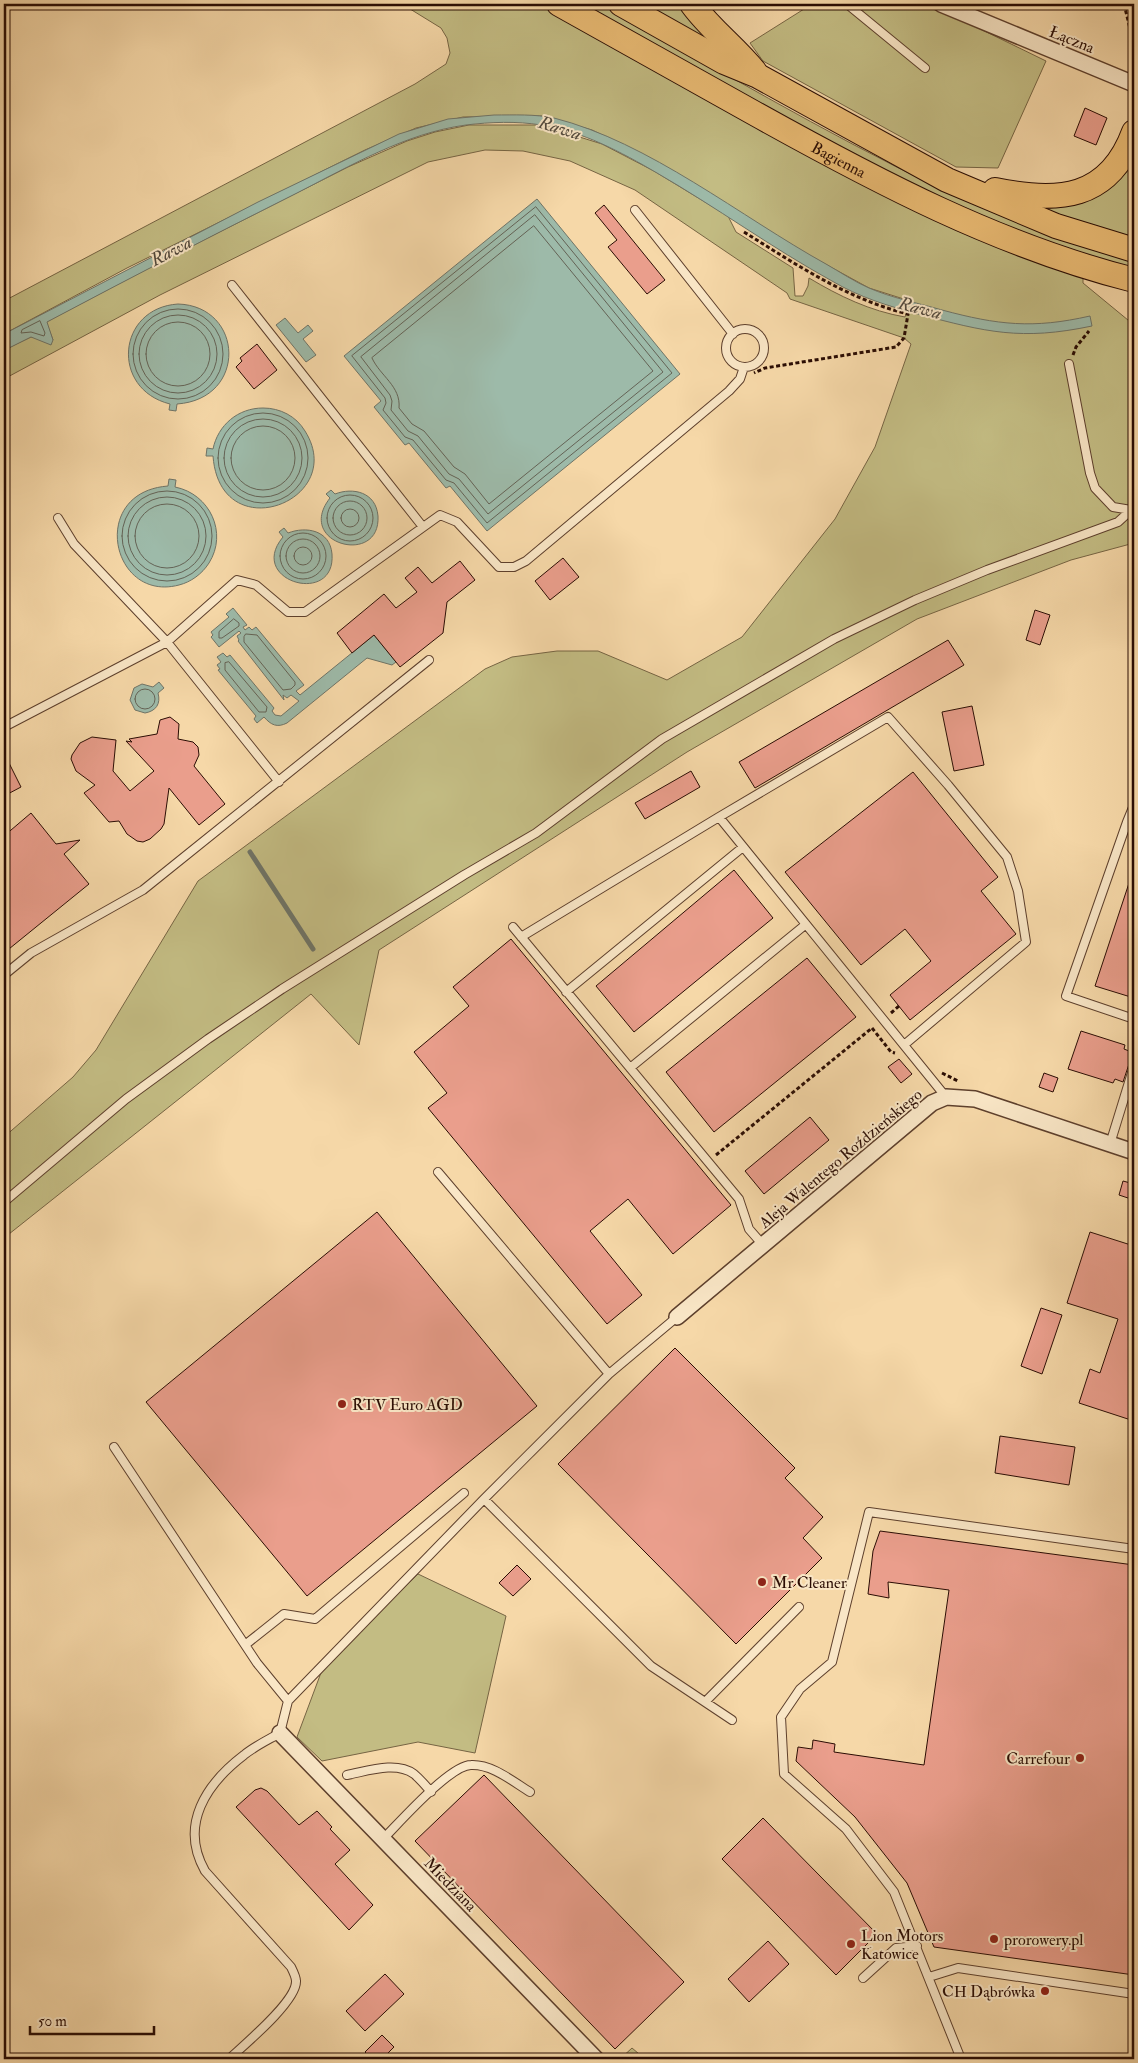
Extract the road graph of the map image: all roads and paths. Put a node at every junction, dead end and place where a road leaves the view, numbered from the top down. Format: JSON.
{"nodes":[{"id":1,"x":559,"y":4,"type":"edge"},
{"id":2,"x":621,"y":4,"type":"edge"},
{"id":3,"x":692,"y":4,"type":"edge"},
{"id":4,"x":847,"y":4,"type":"edge"},
{"id":5,"x":941,"y":4,"type":"edge"},
{"id":6,"x":1124,"y":4,"type":"edge"},
{"id":7,"x":1134,"y":40,"type":"edge"},
{"id":8,"x":925,"y":68,"type":"dead end"},
{"id":9,"x":758,"y":76,"type":"junction"},
{"id":10,"x":1131,"y":77,"type":"edge"},
{"id":11,"x":1134,"y":132,"type":"edge"},
{"id":12,"x":947,"y":180,"type":"junction"},
{"id":13,"x":635,"y":210,"type":"dead end"},
{"id":14,"x":744,"y":232,"type":"dead end"},
{"id":15,"x":1134,"y":250,"type":"edge"},
{"id":16,"x":1134,"y":280,"type":"edge"},
{"id":17,"x":232,"y":285,"type":"dead end"},
{"id":18,"x":1089,"y":331,"type":"dead end"},
{"id":19,"x":733,"y":334,"type":"junction"},
{"id":20,"x":1069,"y":364,"type":"joint"},
{"id":21,"x":744,"y":367,"type":"junction"},
{"id":22,"x":740,"y":379,"type":"junction"},
{"id":23,"x":1133,"y":510,"type":"edge"},
{"id":24,"x":58,"y":518,"type":"dead end"},
{"id":25,"x":423,"y":527,"type":"junction"},
{"id":26,"x":167,"y":642,"type":"junction"},
{"id":27,"x":429,"y":660,"type":"dead end"},
{"id":28,"x":4,"y":727,"type":"edge"},
{"id":29,"x":279,"y":782,"type":"junction"},
{"id":30,"x":1134,"y":805,"type":"edge"},
{"id":31,"x":719,"y":817,"type":"junction"},
{"id":32,"x":1131,"y":823,"type":"edge"},
{"id":33,"x":743,"y":847,"type":"junction"},
{"id":34,"x":805,"y":924,"type":"junction"},
{"id":35,"x":513,"y":927,"type":"dead end"},
{"id":36,"x":521,"y":937,"type":"junction"},
{"id":37,"x":4,"y":975,"type":"edge"},
{"id":38,"x":566,"y":992,"type":"junction"},
{"id":39,"x":899,"y":1006,"type":"dead end"},
{"id":40,"x":883,"y":1019,"type":"junction"},
{"id":41,"x":1134,"y":1019,"type":"edge"},
{"id":42,"x":904,"y":1045,"type":"junction"},
{"id":43,"x":1134,"y":1066,"type":"edge"},
{"id":44,"x":630,"y":1068,"type":"junction"},
{"id":45,"x":946,"y":1097,"type":"junction"},
{"id":46,"x":1110,"y":1144,"type":"junction"},
{"id":47,"x":1134,"y":1152,"type":"edge"},
{"id":48,"x":707,"y":1161,"type":"junction"},
{"id":49,"x":438,"y":1172,"type":"dead end"},
{"id":50,"x":4,"y":1202,"type":"edge"},
{"id":51,"x":763,"y":1245,"type":"junction"},
{"id":52,"x":677,"y":1318,"type":"joint"},
{"id":53,"x":609,"y":1374,"type":"junction"},
{"id":54,"x":114,"y":1447,"type":"dead end"},
{"id":55,"x":464,"y":1493,"type":"dead end"},
{"id":56,"x":484,"y":1499,"type":"junction"},
{"id":57,"x":1134,"y":1549,"type":"edge"},
{"id":58,"x":799,"y":1606,"type":"dead end"},
{"id":59,"x":245,"y":1645,"type":"junction"},
{"id":60,"x":288,"y":1701,"type":"junction"},
{"id":61,"x":705,"y":1702,"type":"junction"},
{"id":62,"x":732,"y":1720,"type":"dead end"},
{"id":63,"x":280,"y":1733,"type":"junction"},
{"id":64,"x":347,"y":1775,"type":"dead end"},
{"id":65,"x":431,"y":1792,"type":"junction"},
{"id":66,"x":530,"y":1792,"type":"dead end"},
{"id":67,"x":383,"y":1839,"type":"junction"},
{"id":68,"x":917,"y":1946,"type":"junction"},
{"id":69,"x":929,"y":1976,"type":"junction"},
{"id":70,"x":863,"y":1978,"type":"dead end"},
{"id":71,"x":1134,"y":1994,"type":"edge"},
{"id":72,"x":229,"y":2059,"type":"edge"},
{"id":73,"x":596,"y":2059,"type":"edge"},
{"id":74,"x":960,"y":2059,"type":"edge"}],
"edges":[{"from":1,"to":16,"type":"main road","name":"Bagienna"},
{"from":2,"to":9,"type":"main road","name":"Bagienna"},
{"from":3,"to":9,"type":"main road"},
{"from":4,"to":8,"type":"lane"},
{"from":5,"to":10,"type":"street","name":"Łączna"},
{"from":6,"to":7,"type":"path"},
{"from":7,"to":10,"type":"path"},
{"from":9,"to":12,"type":"main road","name":"Bagienna"},
{"from":11,"to":12,"type":"main road"},
{"from":12,"to":15,"type":"main road","name":"Bagienna"},
{"from":13,"to":19,"type":"lane"},
{"from":14,"to":22,"type":"path"},
{"from":17,"to":25,"type":"lane"},
{"from":18,"to":20,"type":"path"},
{"from":19,"to":21,"type":"lane"},
{"from":19,"to":21,"type":"lane"},
{"from":20,"to":23,"type":"lane"},
{"from":21,"to":22,"type":"lane"},
{"from":22,"to":25,"type":"lane"},
{"from":23,"to":50,"type":"lane"},
{"from":24,"to":26,"type":"lane"},
{"from":25,"to":26,"type":"lane"},
{"from":26,"to":28,"type":"lane"},
{"from":26,"to":29,"type":"lane"},
{"from":27,"to":29,"type":"lane"},
{"from":29,"to":37,"type":"lane"},
{"from":30,"to":32,"type":"lane"},
{"from":31,"to":33,"type":"lane"},
{"from":31,"to":36,"type":"lane"},
{"from":31,"to":42,"type":"lane"},
{"from":32,"to":41,"type":"lane"},
{"from":33,"to":34,"type":"lane"},
{"from":33,"to":38,"type":"lane"},
{"from":34,"to":40,"type":"lane"},
{"from":34,"to":44,"type":"lane"},
{"from":35,"to":36,"type":"lane"},
{"from":36,"to":38,"type":"lane"},
{"from":38,"to":44,"type":"lane"},
{"from":39,"to":40,"type":"path"},
{"from":40,"to":42,"type":"lane"},
{"from":40,"to":48,"type":"path"},
{"from":42,"to":45,"type":"lane"},
{"from":43,"to":46,"type":"lane"},
{"from":44,"to":48,"type":"lane"},
{"from":45,"to":46,"type":"street","name":"Aleja Walentego Roździeńskiego"},
{"from":45,"to":51,"type":"street","name":"Aleja Walentego Roździeńskiego"},
{"from":46,"to":47,"type":"street","name":"Aleja Walentego Roździeńskiego"},
{"from":48,"to":51,"type":"lane"},
{"from":49,"to":53,"type":"lane"},
{"from":51,"to":52,"type":"street","name":"Aleja Walentego Roździeńskiego"},
{"from":52,"to":53,"type":"lane"},
{"from":53,"to":56,"type":"lane"},
{"from":54,"to":59,"type":"lane"},
{"from":55,"to":59,"type":"lane"},
{"from":56,"to":60,"type":"lane"},
{"from":56,"to":61,"type":"lane"},
{"from":57,"to":68,"type":"lane"},
{"from":58,"to":61,"type":"lane"},
{"from":59,"to":60,"type":"lane"},
{"from":60,"to":63,"type":"lane"},
{"from":61,"to":62,"type":"lane"},
{"from":63,"to":67,"type":"street","name":"Miedziana"},
{"from":63,"to":72,"type":"lane"},
{"from":64,"to":65,"type":"lane"},
{"from":65,"to":66,"type":"lane"},
{"from":65,"to":67,"type":"lane"},
{"from":67,"to":73,"type":"street","name":"Miedziana"},
{"from":68,"to":69,"type":"lane"},
{"from":68,"to":70,"type":"lane"},
{"from":69,"to":71,"type":"lane"},
{"from":69,"to":74,"type":"lane"}]}
